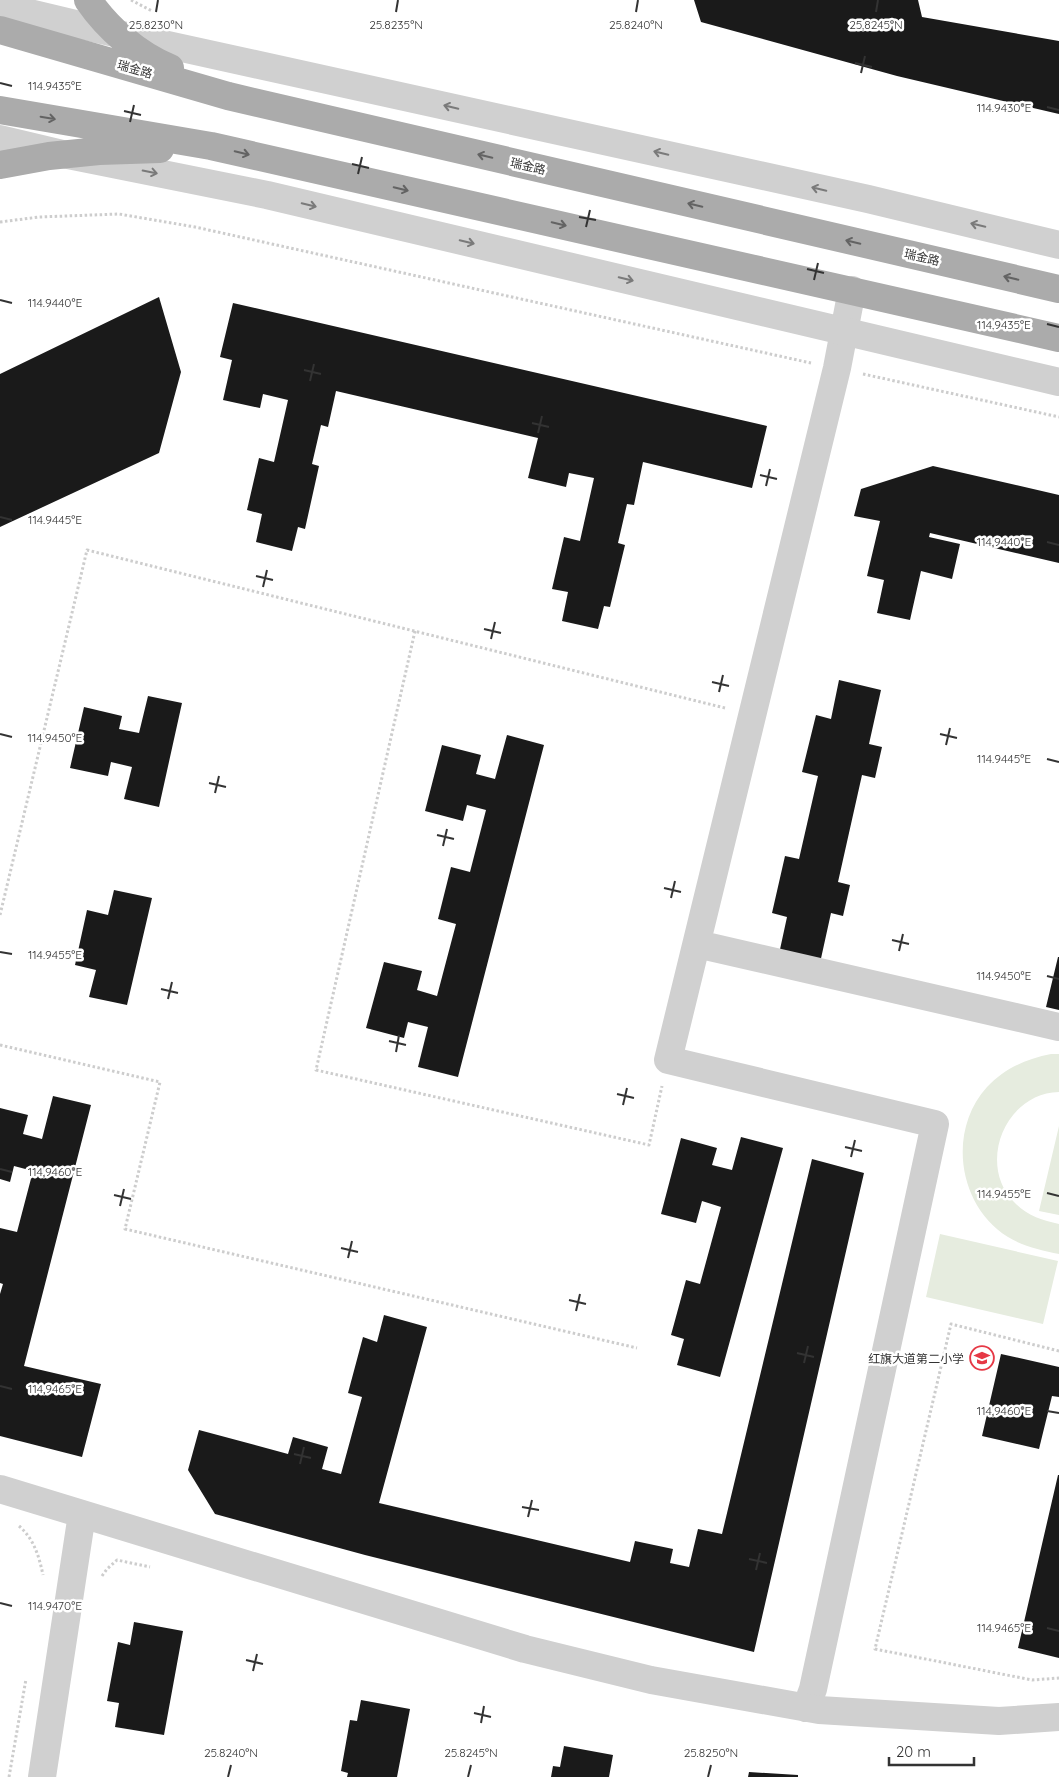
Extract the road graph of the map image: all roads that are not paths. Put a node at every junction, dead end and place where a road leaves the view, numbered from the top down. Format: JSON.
{"nodes":[{"id":1,"x":88,"y":0,"type":"edge"},
{"id":2,"x":0,"y":6,"type":"edge"},
{"id":3,"x":0,"y":30,"type":"edge"},
{"id":4,"x":118,"y":34,"type":"junction"},
{"id":5,"x":228,"y":96,"type":"junction"},
{"id":6,"x":0,"y":110,"type":"edge"},
{"id":7,"x":0,"y":139,"type":"edge"},
{"id":8,"x":212,"y":146,"type":"junction"},
{"id":9,"x":63,"y":154,"type":"junction"},
{"id":10,"x":0,"y":165,"type":"edge"},
{"id":11,"x":1059,"y":245,"type":"edge"},
{"id":12,"x":1059,"y":289,"type":"edge"},
{"id":13,"x":852,"y":290,"type":"junction"},
{"id":14,"x":844,"y":331,"type":"junction"},
{"id":15,"x":1059,"y":338,"type":"edge"},
{"id":16,"x":1059,"y":382,"type":"edge"},
{"id":17,"x":697,"y":944,"type":"junction"},
{"id":18,"x":1059,"y":1027,"type":"edge"},
{"id":19,"x":0,"y":1488,"type":"edge"},
{"id":20,"x":82,"y":1514,"type":"junction"},
{"id":21,"x":806,"y":1708,"type":"junction"},
{"id":22,"x":1059,"y":1717,"type":"edge"},
{"id":23,"x":42,"y":1777,"type":"edge"}],
"edges":[{"from":1,"to":4,"type":"main road"},
{"from":2,"to":4,"type":"street"},
{"from":3,"to":5,"type":"main road","name":"瑞金路"},
{"from":4,"to":5,"type":"main road"},
{"from":11,"to":4,"type":"street","one_way":true},
{"from":12,"to":5,"type":"main road","name":"瑞金路","one_way":true},
{"from":6,"to":8,"type":"main road","one_way":true},
{"from":7,"to":9,"type":"street"},
{"from":8,"to":9,"type":"main road"},
{"from":8,"to":13,"type":"main road","one_way":true},
{"from":9,"to":10,"type":"main road"},
{"from":9,"to":14,"type":"street","one_way":true},
{"from":13,"to":14,"type":"street"},
{"from":13,"to":15,"type":"main road"},
{"from":14,"to":16,"type":"street"},
{"from":14,"to":17,"type":"street"},
{"from":17,"to":18,"type":"street"},
{"from":17,"to":21,"type":"street"},
{"from":19,"to":20,"type":"street"},
{"from":20,"to":21,"type":"street"},
{"from":20,"to":23,"type":"street"},
{"from":21,"to":22,"type":"street"}]}
